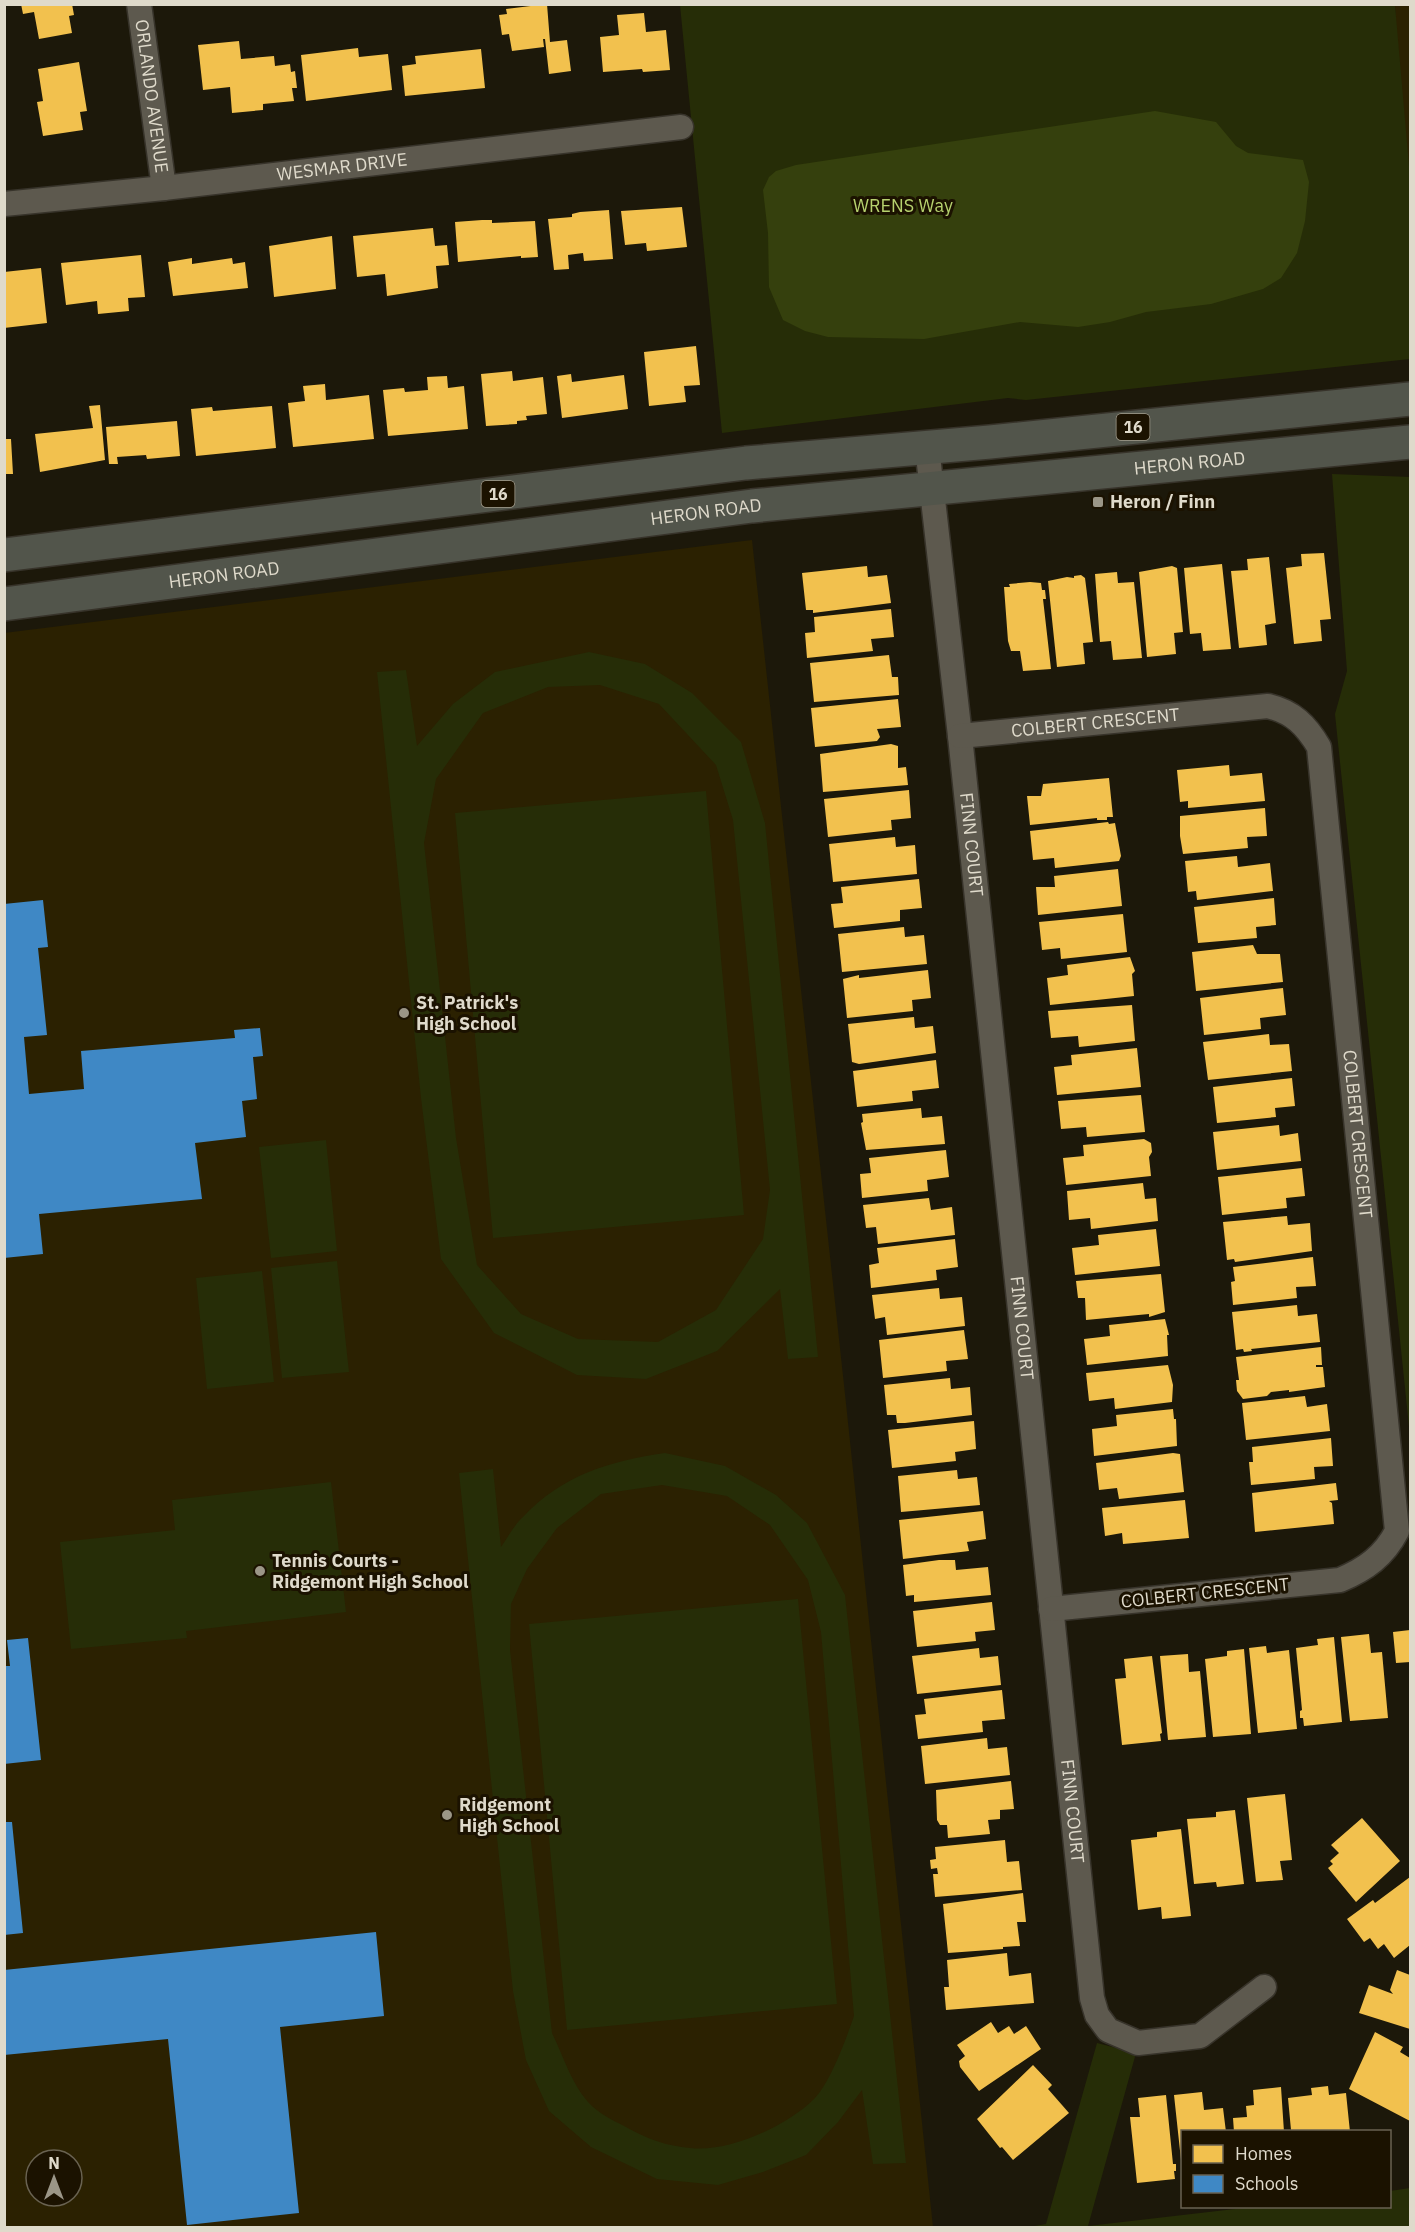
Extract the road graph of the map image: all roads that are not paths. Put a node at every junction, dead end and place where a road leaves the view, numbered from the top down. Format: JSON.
{"nodes":[{"id":1,"x":139,"y":4,"type":"edge"},
{"id":2,"x":681,"y":127,"type":"dead end"},
{"id":3,"x":164,"y":188,"type":"junction"},
{"id":4,"x":4,"y":204,"type":"edge"},
{"id":5,"x":1410,"y":399,"type":"edge"},
{"id":6,"x":1410,"y":442,"type":"edge"},
{"id":7,"x":927,"y":447,"type":"junction"},
{"id":8,"x":932,"y":489,"type":"junction"},
{"id":9,"x":4,"y":555,"type":"edge"},
{"id":10,"x":4,"y":604,"type":"edge"},
{"id":11,"x":960,"y":736,"type":"junction"},
{"id":12,"x":1051,"y":1609,"type":"junction"},
{"id":13,"x":1264,"y":1988,"type":"dead end"}],
"edges":[{"from":1,"to":3,"type":"street","name":"ORLANDO AVENUE"},
{"from":2,"to":3,"type":"street","name":"WESMAR DRIVE"},
{"from":3,"to":4,"type":"street","name":"WESMAR DRIVE"},
{"from":5,"to":7,"type":"main road","number":"16"},
{"from":6,"to":8,"type":"main road","name":"HERON ROAD","number":"16"},
{"from":7,"to":8,"type":"street","name":"FINN COURT"},
{"from":7,"to":9,"type":"main road","number":"16"},
{"from":8,"to":10,"type":"main road","name":"HERON ROAD","number":"16"},
{"from":8,"to":11,"type":"street","name":"FINN COURT"},
{"from":11,"to":12,"type":"street","name":"FINN COURT"},
{"from":11,"to":12,"type":"street","name":"COLBERT CRESCENT"},
{"from":12,"to":13,"type":"street","name":"FINN COURT"}]}
